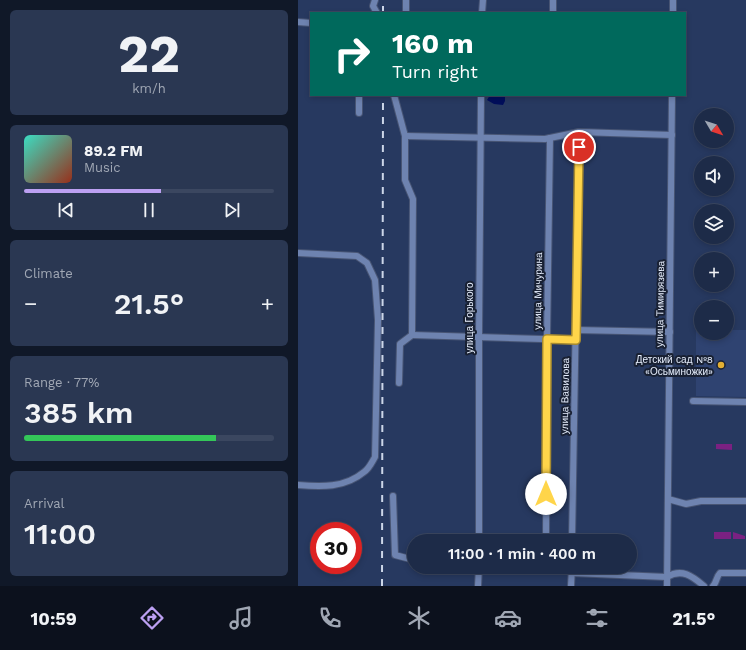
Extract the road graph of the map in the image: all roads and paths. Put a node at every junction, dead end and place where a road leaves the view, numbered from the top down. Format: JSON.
{"nodes":[{"id":1,"x":375,"y":0,"type":"edge"},
{"id":2,"x":406,"y":0,"type":"edge"},
{"id":3,"x":482,"y":0,"type":"edge"},
{"id":4,"x":554,"y":0,"type":"edge"},
{"id":5,"x":673,"y":0,"type":"edge"},
{"id":6,"x":376,"y":12,"type":"edge"},
{"id":7,"x":406,"y":12,"type":"edge"},
{"id":8,"x":482,"y":12,"type":"edge"},
{"id":9,"x":553,"y":12,"type":"edge"},
{"id":10,"x":673,"y":12,"type":"edge"},
{"id":11,"x":298,"y":22,"type":"edge"},
{"id":12,"x":310,"y":23,"type":"edge"},
{"id":13,"x":359,"y":96,"type":"edge"},
{"id":14,"x":394,"y":96,"type":"edge"},
{"id":15,"x":481,"y":96,"type":"edge"},
{"id":16,"x":672,"y":96,"type":"edge"},
{"id":17,"x":358,"y":113,"type":"dead end"},
{"id":18,"x":579,"y":132,"type":"junction"},
{"id":19,"x":672,"y":135,"type":"junction"},
{"id":20,"x":406,"y":136,"type":"junction"},
{"id":21,"x":481,"y":138,"type":"junction"},
{"id":22,"x":550,"y":138,"type":"junction"},
{"id":23,"x":298,"y":253,"type":"edge"},
{"id":24,"x":576,"y":330,"type":"junction"},
{"id":25,"x":670,"y":332,"type":"junction"},
{"id":26,"x":412,"y":334,"type":"junction"},
{"id":27,"x":479,"y":337,"type":"junction"},
{"id":28,"x":547,"y":339,"type":"junction"},
{"id":29,"x":576,"y":340,"type":"junction"},
{"id":30,"x":399,"y":383,"type":"dead end"},
{"id":31,"x":693,"y":401,"type":"dead end"},
{"id":32,"x":746,"y":402,"type":"edge"},
{"id":33,"x":298,"y":485,"type":"edge"},
{"id":34,"x":393,"y":496,"type":"dead end"},
{"id":35,"x":668,"y":499,"type":"junction"},
{"id":36,"x":746,"y":501,"type":"edge"},
{"id":37,"x":479,"y":534,"type":"edge"},
{"id":38,"x":546,"y":534,"type":"edge"},
{"id":39,"x":572,"y":534,"type":"edge"},
{"id":40,"x":407,"y":558,"type":"edge"},
{"id":41,"x":746,"y":573,"type":"edge"},
{"id":42,"x":479,"y":574,"type":"edge"},
{"id":43,"x":572,"y":574,"type":"edge"},
{"id":44,"x":626,"y":574,"type":"edge"},
{"id":45,"x":667,"y":577,"type":"junction"},
{"id":46,"x":478,"y":586,"type":"edge"},
{"id":47,"x":571,"y":586,"type":"edge"},
{"id":48,"x":667,"y":586,"type":"edge"},
{"id":49,"x":704,"y":586,"type":"edge"},
{"id":50,"x":713,"y":586,"type":"edge"}],
"edges":[{"from":1,"to":6,"type":"street"},
{"from":2,"to":7,"type":"street"},
{"from":3,"to":8,"type":"street"},
{"from":4,"to":9,"type":"street"},
{"from":5,"to":10,"type":"street"},
{"from":11,"to":12,"type":"street"},
{"from":13,"to":17,"type":"street"},
{"from":14,"to":20,"type":"street"},
{"from":15,"to":21,"type":"street","name":"улица Горького"},
{"from":16,"to":19,"type":"street","name":"улица Тимирязева"},
{"from":18,"to":19,"type":"street"},
{"from":18,"to":22,"type":"street"},
{"from":18,"to":24,"type":"street","name":"улица Вавилова"},
{"from":19,"to":25,"type":"street","name":"улица Тимирязева"},
{"from":20,"to":21,"type":"street"},
{"from":20,"to":26,"type":"street"},
{"from":21,"to":22,"type":"street"},
{"from":21,"to":27,"type":"street","name":"улица Горького"},
{"from":22,"to":28,"type":"street","name":"улица Мичурина"},
{"from":23,"to":33,"type":"street"},
{"from":24,"to":25,"type":"street"},
{"from":24,"to":29,"type":"street","name":"улица Вавилова"},
{"from":25,"to":35,"type":"street","name":"улица Тимирязева"},
{"from":26,"to":27,"type":"street"},
{"from":26,"to":30,"type":"street"},
{"from":27,"to":28,"type":"street"},
{"from":27,"to":37,"type":"street","name":"улица Горького"},
{"from":28,"to":29,"type":"street"},
{"from":28,"to":38,"type":"street","name":"улица Мичурина"},
{"from":29,"to":39,"type":"street","name":"улица Вавилова"},
{"from":31,"to":32,"type":"street"},
{"from":34,"to":40,"type":"street"},
{"from":35,"to":36,"type":"street"},
{"from":35,"to":45,"type":"street","name":"улица Тимирязева"},
{"from":41,"to":50,"type":"street"},
{"from":42,"to":46,"type":"street"},
{"from":43,"to":47,"type":"street"},
{"from":44,"to":45,"type":"street"},
{"from":45,"to":48,"type":"street","name":"улица Тимирязева"},
{"from":45,"to":49,"type":"street"}]}
